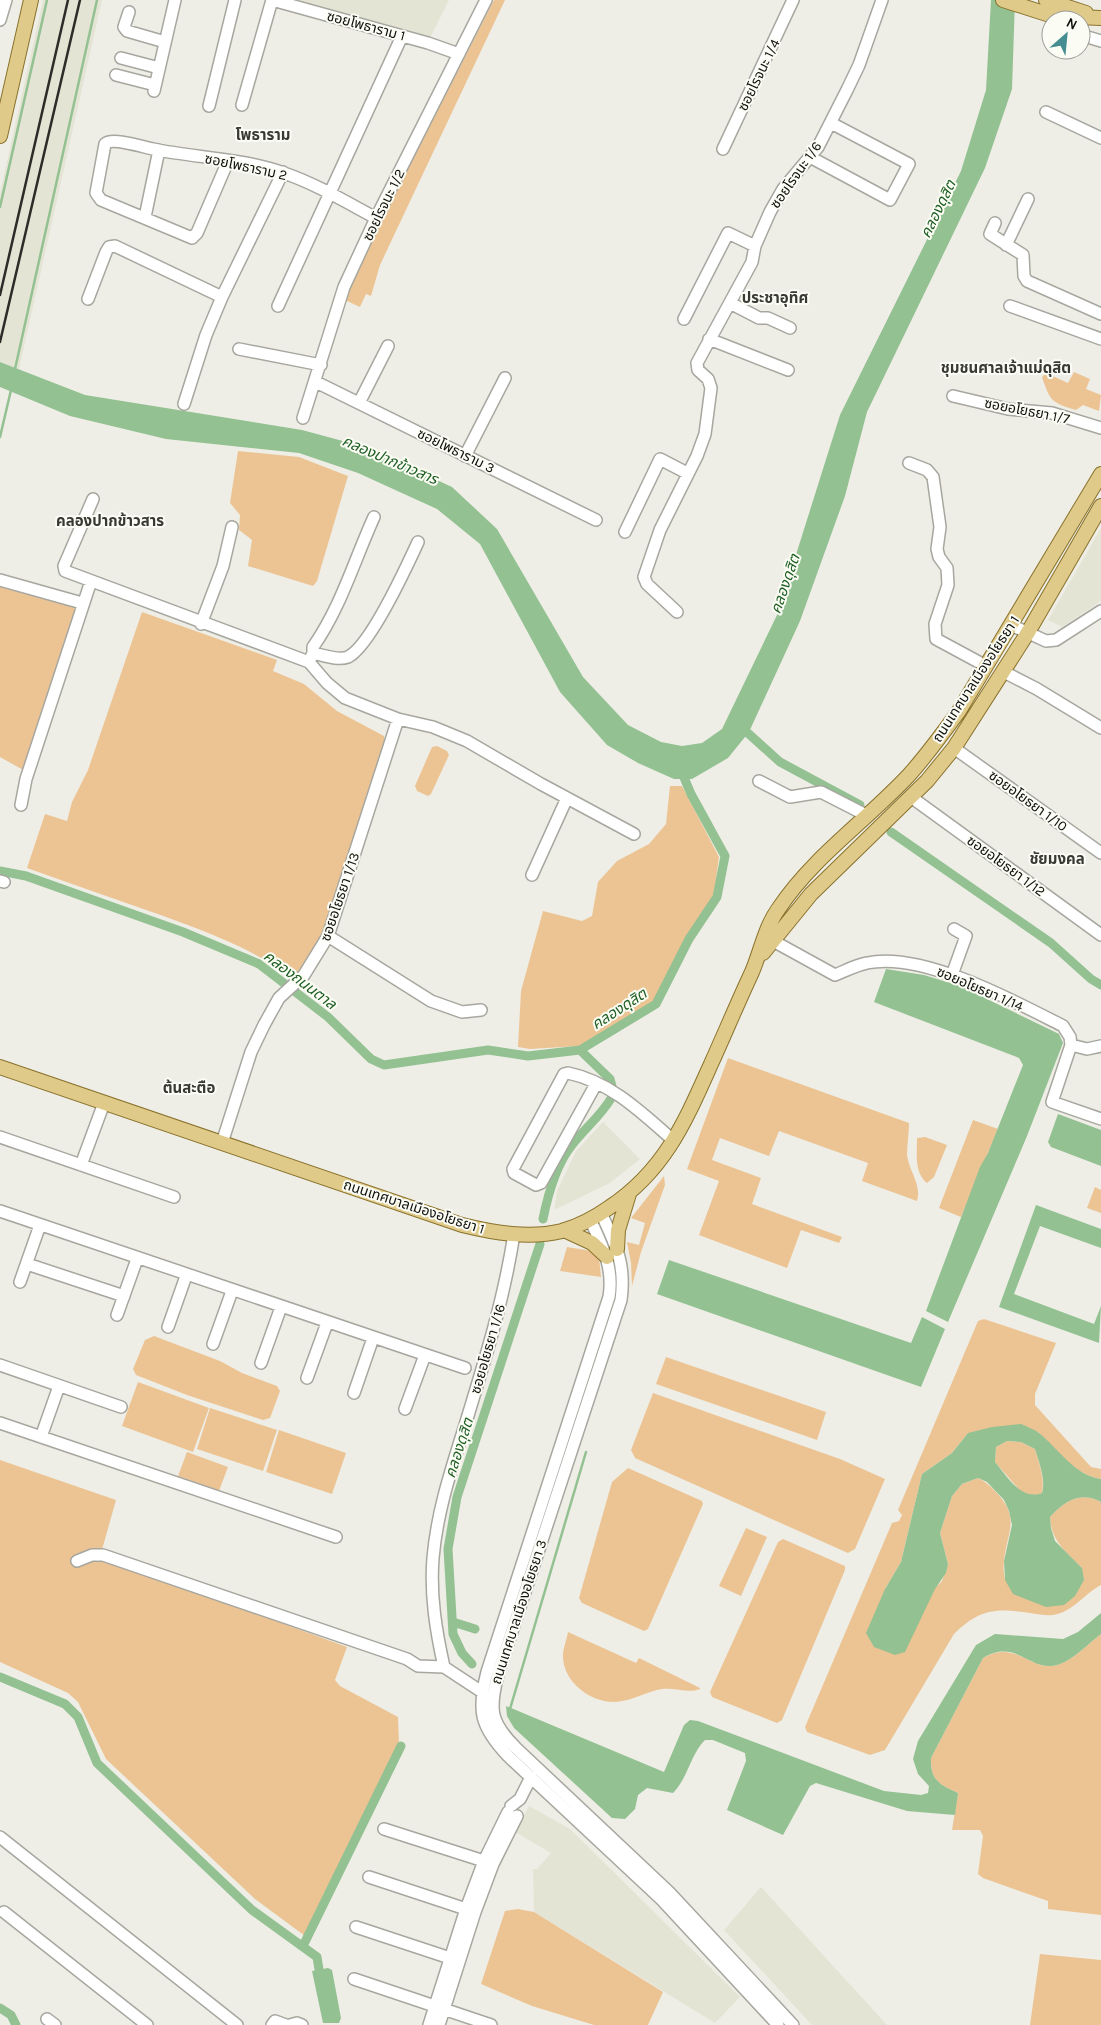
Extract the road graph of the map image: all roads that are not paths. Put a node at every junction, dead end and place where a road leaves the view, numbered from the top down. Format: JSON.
{"nodes":[{"id":1,"x":6,"y":0,"type":"edge"},
{"id":2,"x":31,"y":0,"type":"edge"},
{"id":3,"x":175,"y":0,"type":"edge"},
{"id":4,"x":235,"y":0,"type":"edge"},
{"id":5,"x":272,"y":0,"type":"edge"},
{"id":6,"x":486,"y":0,"type":"edge"},
{"id":7,"x":794,"y":0,"type":"edge"},
{"id":8,"x":882,"y":0,"type":"edge"},
{"id":9,"x":1003,"y":0,"type":"edge"},
{"id":10,"x":1042,"y":6,"type":"edge"},
{"id":11,"x":129,"y":12,"type":"dead end"},
{"id":12,"x":1101,"y":18,"type":"edge"},
{"id":13,"x":0,"y":20,"type":"edge"},
{"id":14,"x":402,"y":36,"type":"junction"},
{"id":15,"x":165,"y":42,"type":"junction"},
{"id":16,"x":459,"y":54,"type":"junction"},
{"id":17,"x":121,"y":58,"type":"dead end"},
{"id":18,"x":159,"y":68,"type":"junction"},
{"id":19,"x":116,"y":75,"type":"dead end"},
{"id":20,"x":242,"y":105,"type":"dead end"},
{"id":21,"x":209,"y":106,"type":"dead end"},
{"id":22,"x":1046,"y":112,"type":"dead end"},
{"id":23,"x":830,"y":123,"type":"junction"},
{"id":24,"x":0,"y":136,"type":"edge"},
{"id":25,"x":1101,"y":138,"type":"edge"},
{"id":26,"x":723,"y":149,"type":"dead end"},
{"id":27,"x":159,"y":150,"type":"junction"},
{"id":28,"x":810,"y":157,"type":"junction"},
{"id":29,"x":228,"y":161,"type":"junction"},
{"id":30,"x":283,"y":172,"type":"junction"},
{"id":31,"x":329,"y":193,"type":"junction"},
{"id":32,"x":1028,"y":200,"type":"dead end"},
{"id":33,"x":146,"y":217,"type":"junction"},
{"id":34,"x":376,"y":218,"type":"junction"},
{"id":35,"x":995,"y":223,"type":"dead end"},
{"id":36,"x":1006,"y":245,"type":"junction"},
{"id":37,"x":754,"y":246,"type":"junction"},
{"id":38,"x":222,"y":297,"type":"junction"},
{"id":39,"x":88,"y":299,"type":"dead end"},
{"id":40,"x":730,"y":303,"type":"junction"},
{"id":41,"x":278,"y":306,"type":"dead end"},
{"id":42,"x":1010,"y":306,"type":"dead end"},
{"id":43,"x":1101,"y":314,"type":"edge"},
{"id":44,"x":684,"y":319,"type":"dead end"},
{"id":45,"x":790,"y":328,"type":"dead end"},
{"id":46,"x":708,"y":339,"type":"junction"},
{"id":47,"x":1101,"y":339,"type":"edge"},
{"id":48,"x":388,"y":346,"type":"dead end"},
{"id":49,"x":239,"y":349,"type":"dead end"},
{"id":50,"x":321,"y":365,"type":"junction"},
{"id":51,"x":788,"y":370,"type":"dead end"},
{"id":52,"x":506,"y":378,"type":"dead end"},
{"id":53,"x":316,"y":382,"type":"junction"},
{"id":54,"x":953,"y":396,"type":"dead end"},
{"id":55,"x":359,"y":403,"type":"junction"},
{"id":56,"x":184,"y":404,"type":"dead end"},
{"id":57,"x":303,"y":418,"type":"dead end"},
{"id":58,"x":1101,"y":428,"type":"edge"},
{"id":59,"x":465,"y":456,"type":"junction"},
{"id":60,"x":909,"y":463,"type":"dead end"},
{"id":61,"x":687,"y":472,"type":"junction"},
{"id":62,"x":1101,"y":474,"type":"edge"},
{"id":63,"x":93,"y":499,"type":"dead end"},
{"id":64,"x":1101,"y":506,"type":"edge"},
{"id":65,"x":374,"y":517,"type":"dead end"},
{"id":66,"x":596,"y":520,"type":"dead end"},
{"id":67,"x":232,"y":527,"type":"dead end"},
{"id":68,"x":625,"y":532,"type":"dead end"},
{"id":69,"x":418,"y":542,"type":"dead end"},
{"id":70,"x":0,"y":580,"type":"edge"},
{"id":71,"x":91,"y":581,"type":"junction"},
{"id":72,"x":82,"y":603,"type":"junction"},
{"id":73,"x":1101,"y":611,"type":"edge"},
{"id":74,"x":676,"y":612,"type":"dead end"},
{"id":75,"x":201,"y":624,"type":"junction"},
{"id":76,"x":1011,"y":625,"type":"junction"},
{"id":77,"x":1027,"y":634,"type":"junction"},
{"id":78,"x":311,"y":658,"type":"junction"},
{"id":79,"x":986,"y":666,"type":"junction"},
{"id":80,"x":1004,"y":672,"type":"junction"},
{"id":81,"x":398,"y":719,"type":"junction"},
{"id":82,"x":1101,"y":728,"type":"edge"},
{"id":83,"x":954,"y":748,"type":"junction"},
{"id":84,"x":759,"y":781,"type":"dead end"},
{"id":85,"x":911,"y":797,"type":"junction"},
{"id":86,"x":567,"y":798,"type":"junction"},
{"id":87,"x":21,"y":805,"type":"dead end"},
{"id":88,"x":866,"y":815,"type":"junction"},
{"id":89,"x":634,"y":834,"type":"dead end"},
{"id":90,"x":1101,"y":854,"type":"edge"},
{"id":91,"x":532,"y":875,"type":"dead end"},
{"id":92,"x":954,"y":929,"type":"dead end"},
{"id":93,"x":1101,"y":935,"type":"edge"},
{"id":94,"x":328,"y":936,"type":"junction"},
{"id":95,"x":769,"y":939,"type":"junction"},
{"id":96,"x":952,"y":975,"type":"junction"},
{"id":97,"x":481,"y":1010,"type":"dead end"},
{"id":98,"x":1071,"y":1045,"type":"junction"},
{"id":99,"x":1101,"y":1046,"type":"edge"},
{"id":100,"x":0,"y":1067,"type":"edge"},
{"id":101,"x":596,"y":1084,"type":"junction"},
{"id":102,"x":104,"y":1103,"type":"junction"},
{"id":103,"x":1101,"y":1120,"type":"edge"},
{"id":104,"x":0,"y":1137,"type":"edge"},
{"id":105,"x":674,"y":1141,"type":"junction"},
{"id":106,"x":222,"y":1143,"type":"junction"},
{"id":107,"x":81,"y":1165,"type":"junction"},
{"id":108,"x":629,"y":1194,"type":"junction"},
{"id":109,"x":174,"y":1197,"type":"dead end"},
{"id":110,"x":0,"y":1211,"type":"edge"},
{"id":111,"x":595,"y":1216,"type":"junction"},
{"id":112,"x":40,"y":1225,"type":"junction"},
{"id":113,"x":564,"y":1230,"type":"junction"},
{"id":114,"x":514,"y":1234,"type":"junction"},
{"id":115,"x":612,"y":1253,"type":"junction"},
{"id":116,"x":136,"y":1259,"type":"junction"},
{"id":117,"x":26,"y":1264,"type":"junction"},
{"id":118,"x":186,"y":1276,"type":"junction"},
{"id":119,"x":20,"y":1282,"type":"dead end"},
{"id":120,"x":232,"y":1291,"type":"junction"},
{"id":121,"x":124,"y":1296,"type":"junction"},
{"id":122,"x":280,"y":1307,"type":"junction"},
{"id":123,"x":117,"y":1316,"type":"dead end"},
{"id":124,"x":327,"y":1322,"type":"junction"},
{"id":125,"x":168,"y":1328,"type":"dead end"},
{"id":126,"x":373,"y":1338,"type":"junction"},
{"id":127,"x":213,"y":1344,"type":"dead end"},
{"id":128,"x":425,"y":1355,"type":"junction"},
{"id":129,"x":261,"y":1364,"type":"dead end"},
{"id":130,"x":0,"y":1365,"type":"edge"},
{"id":131,"x":465,"y":1368,"type":"dead end"},
{"id":132,"x":307,"y":1378,"type":"dead end"},
{"id":133,"x":59,"y":1386,"type":"junction"},
{"id":134,"x":354,"y":1393,"type":"dead end"},
{"id":135,"x":121,"y":1407,"type":"dead end"},
{"id":136,"x":405,"y":1409,"type":"dead end"},
{"id":137,"x":0,"y":1423,"type":"edge"},
{"id":138,"x":41,"y":1437,"type":"junction"},
{"id":139,"x":336,"y":1537,"type":"dead end"},
{"id":140,"x":77,"y":1560,"type":"dead end"},
{"id":141,"x":444,"y":1667,"type":"junction"},
{"id":142,"x":482,"y":1692,"type":"junction"},
{"id":143,"x":531,"y":1777,"type":"junction"},
{"id":144,"x":384,"y":1829,"type":"dead end"},
{"id":145,"x":0,"y":1837,"type":"edge"},
{"id":146,"x":488,"y":1863,"type":"junction"},
{"id":147,"x":369,"y":1877,"type":"dead end"},
{"id":148,"x":470,"y":1910,"type":"junction"},
{"id":149,"x":4,"y":1912,"type":"dead end"},
{"id":150,"x":356,"y":1927,"type":"dead end"},
{"id":151,"x":455,"y":1959,"type":"junction"},
{"id":152,"x":354,"y":1980,"type":"dead end"},
{"id":153,"x":752,"y":1990,"type":"junction"},
{"id":154,"x":440,"y":2008,"type":"junction"},
{"id":155,"x":148,"y":2025,"type":"edge"},
{"id":156,"x":237,"y":2025,"type":"edge"},
{"id":157,"x":272,"y":2025,"type":"edge"},
{"id":158,"x":286,"y":2025,"type":"edge"},
{"id":159,"x":290,"y":2025,"type":"edge"},
{"id":160,"x":302,"y":2025,"type":"edge"},
{"id":161,"x":429,"y":2025,"type":"edge"},
{"id":162,"x":439,"y":2025,"type":"edge"},
{"id":163,"x":492,"y":2025,"type":"edge"},
{"id":164,"x":778,"y":2025,"type":"edge"},
{"id":165,"x":792,"y":2025,"type":"edge"}],
"edges":[{"from":1,"to":13,"type":"street"},
{"from":2,"to":24,"type":"main road"},
{"from":3,"to":15,"type":"street"},
{"from":4,"to":21,"type":"street"},
{"from":5,"to":14,"type":"street","name":"ซอยโพธาราม 1"},
{"from":5,"to":20,"type":"street"},
{"from":6,"to":16,"type":"street","name":"ซอยโรจนะ 1/2"},
{"from":7,"to":26,"type":"street","name":"ซอยโรจนะ 1/4"},
{"from":8,"to":23,"type":"street","name":"ซอยโรจนะ 1/6"},
{"from":9,"to":10,"type":"main road"},
{"from":10,"to":12,"type":"main road"},
{"from":11,"to":15,"type":"street"},
{"from":14,"to":16,"type":"street","name":"ซอยโพธาราม 1"},
{"from":14,"to":31,"type":"street"},
{"from":15,"to":18,"type":"street"},
{"from":16,"to":34,"type":"street","name":"ซอยโรจนะ 1/2"},
{"from":17,"to":18,"type":"street"},
{"from":18,"to":19,"type":"street"},
{"from":22,"to":25,"type":"street"},
{"from":23,"to":28,"type":"street","name":"ซอยโรจนะ 1/6"},
{"from":23,"to":28,"type":"street"},
{"from":27,"to":29,"type":"street","name":"ซอยโพธาราม 2"},
{"from":27,"to":33,"type":"street"},
{"from":27,"to":33,"type":"street","name":"ซอยโพธาราม 2"},
{"from":28,"to":37,"type":"street","name":"ซอยโรจนะ 1/6"},
{"from":29,"to":30,"type":"street","name":"ซอยโพธาราม 2"},
{"from":29,"to":33,"type":"street"},
{"from":30,"to":31,"type":"street","name":"ซอยโพธาราม 2"},
{"from":30,"to":38,"type":"street"},
{"from":31,"to":34,"type":"street","name":"ซอยโพธาราม 2"},
{"from":31,"to":41,"type":"street"},
{"from":32,"to":36,"type":"street"},
{"from":34,"to":50,"type":"street","name":"ซอยโรจนะ 1/2"},
{"from":35,"to":36,"type":"street"},
{"from":36,"to":43,"type":"street"},
{"from":37,"to":40,"type":"street","name":"ซอยโรจนะ 1/6"},
{"from":37,"to":44,"type":"street"},
{"from":38,"to":39,"type":"street"},
{"from":38,"to":56,"type":"street"},
{"from":40,"to":45,"type":"street"},
{"from":40,"to":46,"type":"street","name":"ซอยโรจนะ 1/6"},
{"from":42,"to":47,"type":"street"},
{"from":46,"to":51,"type":"street"},
{"from":46,"to":61,"type":"street","name":"ซอยโรจนะ 1/6"},
{"from":48,"to":55,"type":"street"},
{"from":49,"to":50,"type":"street"},
{"from":50,"to":53,"type":"street","name":"ซอยโรจนะ 1/2"},
{"from":52,"to":59,"type":"street"},
{"from":53,"to":55,"type":"street","name":"ซอยโพธาราม 3"},
{"from":53,"to":57,"type":"street","name":"ซอยโรจนะ 1/2"},
{"from":54,"to":58,"type":"street","name":"ซอยอโยธยา 1/7"},
{"from":55,"to":59,"type":"street","name":"ซอยโพธาราม 3"},
{"from":59,"to":66,"type":"street","name":"ซอยโพธาราม 3"},
{"from":60,"to":79,"type":"street"},
{"from":61,"to":68,"type":"street"},
{"from":61,"to":74,"type":"street","name":"ซอยโรจนะ 1/6"},
{"from":62,"to":76,"type":"main road","name":"ถนนเทศบาลเมืองอโยธยา 1"},
{"from":63,"to":71,"type":"street"},
{"from":64,"to":77,"type":"main road","name":"ถนนเทศบาลเมืองอโยธยา 1"},
{"from":65,"to":78,"type":"street"},
{"from":67,"to":75,"type":"street"},
{"from":69,"to":78,"type":"street"},
{"from":70,"to":72,"type":"street"},
{"from":71,"to":72,"type":"street"},
{"from":71,"to":75,"type":"street"},
{"from":72,"to":87,"type":"street"},
{"from":73,"to":77,"type":"street"},
{"from":75,"to":78,"type":"street"},
{"from":76,"to":77,"type":"street"},
{"from":76,"to":79,"type":"main road","name":"ถนนเทศบาลเมืองอโยธยา 1"},
{"from":77,"to":80,"type":"main road","name":"ถนนเทศบาลเมืองอโยธยา 1"},
{"from":78,"to":81,"type":"street"},
{"from":79,"to":88,"type":"main road","name":"ถนนเทศบาลเมืองอโยธยา 1"},
{"from":80,"to":82,"type":"street"},
{"from":80,"to":83,"type":"main road","name":"ถนนเทศบาลเมืองอโยธยา 1"},
{"from":81,"to":86,"type":"street"},
{"from":81,"to":94,"type":"street","name":"ซอยอโยธยา 1/13"},
{"from":83,"to":85,"type":"main road","name":"ถนนเทศบาลเมืองอโยธยา 1"},
{"from":83,"to":90,"type":"street","name":"ซอยอโยธยา 1/10"},
{"from":84,"to":88,"type":"street"},
{"from":85,"to":93,"type":"street","name":"ซอยอโยธยา 1/12"},
{"from":85,"to":95,"type":"main road","name":"ถนนเทศบาลเมืองอโยธยา 1"},
{"from":86,"to":89,"type":"street"},
{"from":86,"to":91,"type":"street"},
{"from":88,"to":95,"type":"main road","name":"ถนนเทศบาลเมืองอโยธยา 1"},
{"from":92,"to":96,"type":"street"},
{"from":94,"to":97,"type":"street"},
{"from":94,"to":106,"type":"street","name":"ซอยอโยธยา 1/13"},
{"from":95,"to":96,"type":"street","name":"ซอยอโยธยา 1/14"},
{"from":95,"to":105,"type":"main road","name":"ถนนเทศบาลเมืองอโยธยา 1"},
{"from":96,"to":98,"type":"street","name":"ซอยอโยธยา 1/14"},
{"from":98,"to":99,"type":"street"},
{"from":98,"to":103,"type":"street"},
{"from":100,"to":102,"type":"main road","name":"ถนนเทศบาลเมืองอโยธยา 1"},
{"from":101,"to":101,"type":"street"},
{"from":101,"to":105,"type":"street"},
{"from":102,"to":106,"type":"main road","name":"ถนนเทศบาลเมืองอโยธยา 1"},
{"from":102,"to":107,"type":"street"},
{"from":104,"to":107,"type":"street"},
{"from":105,"to":108,"type":"main road","name":"ถนนเทศบาลเมืองอโยธยา 1"},
{"from":106,"to":114,"type":"main road","name":"ถนนเทศบาลเมืองอโยธยา 1"},
{"from":107,"to":109,"type":"street"},
{"from":108,"to":111,"type":"main road","name":"ถนนเทศบาลเมืองอโยธยา 1"},
{"from":108,"to":115,"type":"main road"},
{"from":110,"to":112,"type":"street"},
{"from":111,"to":113,"type":"main road","name":"ถนนเทศบาลเมืองอโยธยา 1"},
{"from":111,"to":115,"type":"street","name":"ถนนเทศบาลเมืองอโยธยา 3"},
{"from":112,"to":116,"type":"street"},
{"from":112,"to":117,"type":"street"},
{"from":113,"to":114,"type":"main road","name":"ถนนเทศบาลเมืองอโยธยา 1"},
{"from":113,"to":115,"type":"main road"},
{"from":114,"to":141,"type":"street","name":"ซอยอโยธยา 1/16"},
{"from":115,"to":142,"type":"street","name":"ถนนเทศบาลเมืองอโยธยา 3"},
{"from":115,"to":153,"type":"street","name":"ถนนเทศบาลเมืองอโยธยา 3"},
{"from":116,"to":118,"type":"street"},
{"from":116,"to":121,"type":"street"},
{"from":117,"to":119,"type":"street"},
{"from":117,"to":121,"type":"street"},
{"from":118,"to":120,"type":"street"},
{"from":118,"to":125,"type":"street"},
{"from":120,"to":122,"type":"street"},
{"from":120,"to":127,"type":"street"},
{"from":121,"to":123,"type":"street"},
{"from":122,"to":124,"type":"street"},
{"from":122,"to":129,"type":"street"},
{"from":124,"to":126,"type":"street"},
{"from":124,"to":132,"type":"street"},
{"from":126,"to":128,"type":"street"},
{"from":126,"to":134,"type":"street"},
{"from":128,"to":131,"type":"street"},
{"from":128,"to":136,"type":"street"},
{"from":130,"to":133,"type":"street"},
{"from":133,"to":135,"type":"street"},
{"from":133,"to":138,"type":"street"},
{"from":137,"to":138,"type":"street"},
{"from":138,"to":139,"type":"street"},
{"from":140,"to":141,"type":"street"},
{"from":141,"to":142,"type":"street"},
{"from":142,"to":143,"type":"street","name":"ถนนเทศบาลเมืองอโยธยา 3"},
{"from":143,"to":146,"type":"street"},
{"from":143,"to":153,"type":"street","name":"ถนนเทศบาลเมืองอโยธยา 3"},
{"from":144,"to":146,"type":"street"},
{"from":145,"to":156,"type":"street"},
{"from":146,"to":148,"type":"street"},
{"from":147,"to":148,"type":"street"},
{"from":148,"to":151,"type":"street"},
{"from":149,"to":155,"type":"street"},
{"from":150,"to":151,"type":"street"},
{"from":151,"to":154,"type":"street"},
{"from":152,"to":154,"type":"street"},
{"from":153,"to":164,"type":"street","name":"ถนนเทศบาลเมืองอโยธยา 3"},
{"from":153,"to":165,"type":"street","name":"ถนนเทศบาลเมืองอโยธยา 3"},
{"from":154,"to":161,"type":"street"},
{"from":154,"to":162,"type":"street"},
{"from":154,"to":163,"type":"street"},
{"from":157,"to":158,"type":"street"},
{"from":159,"to":160,"type":"street"}]}
